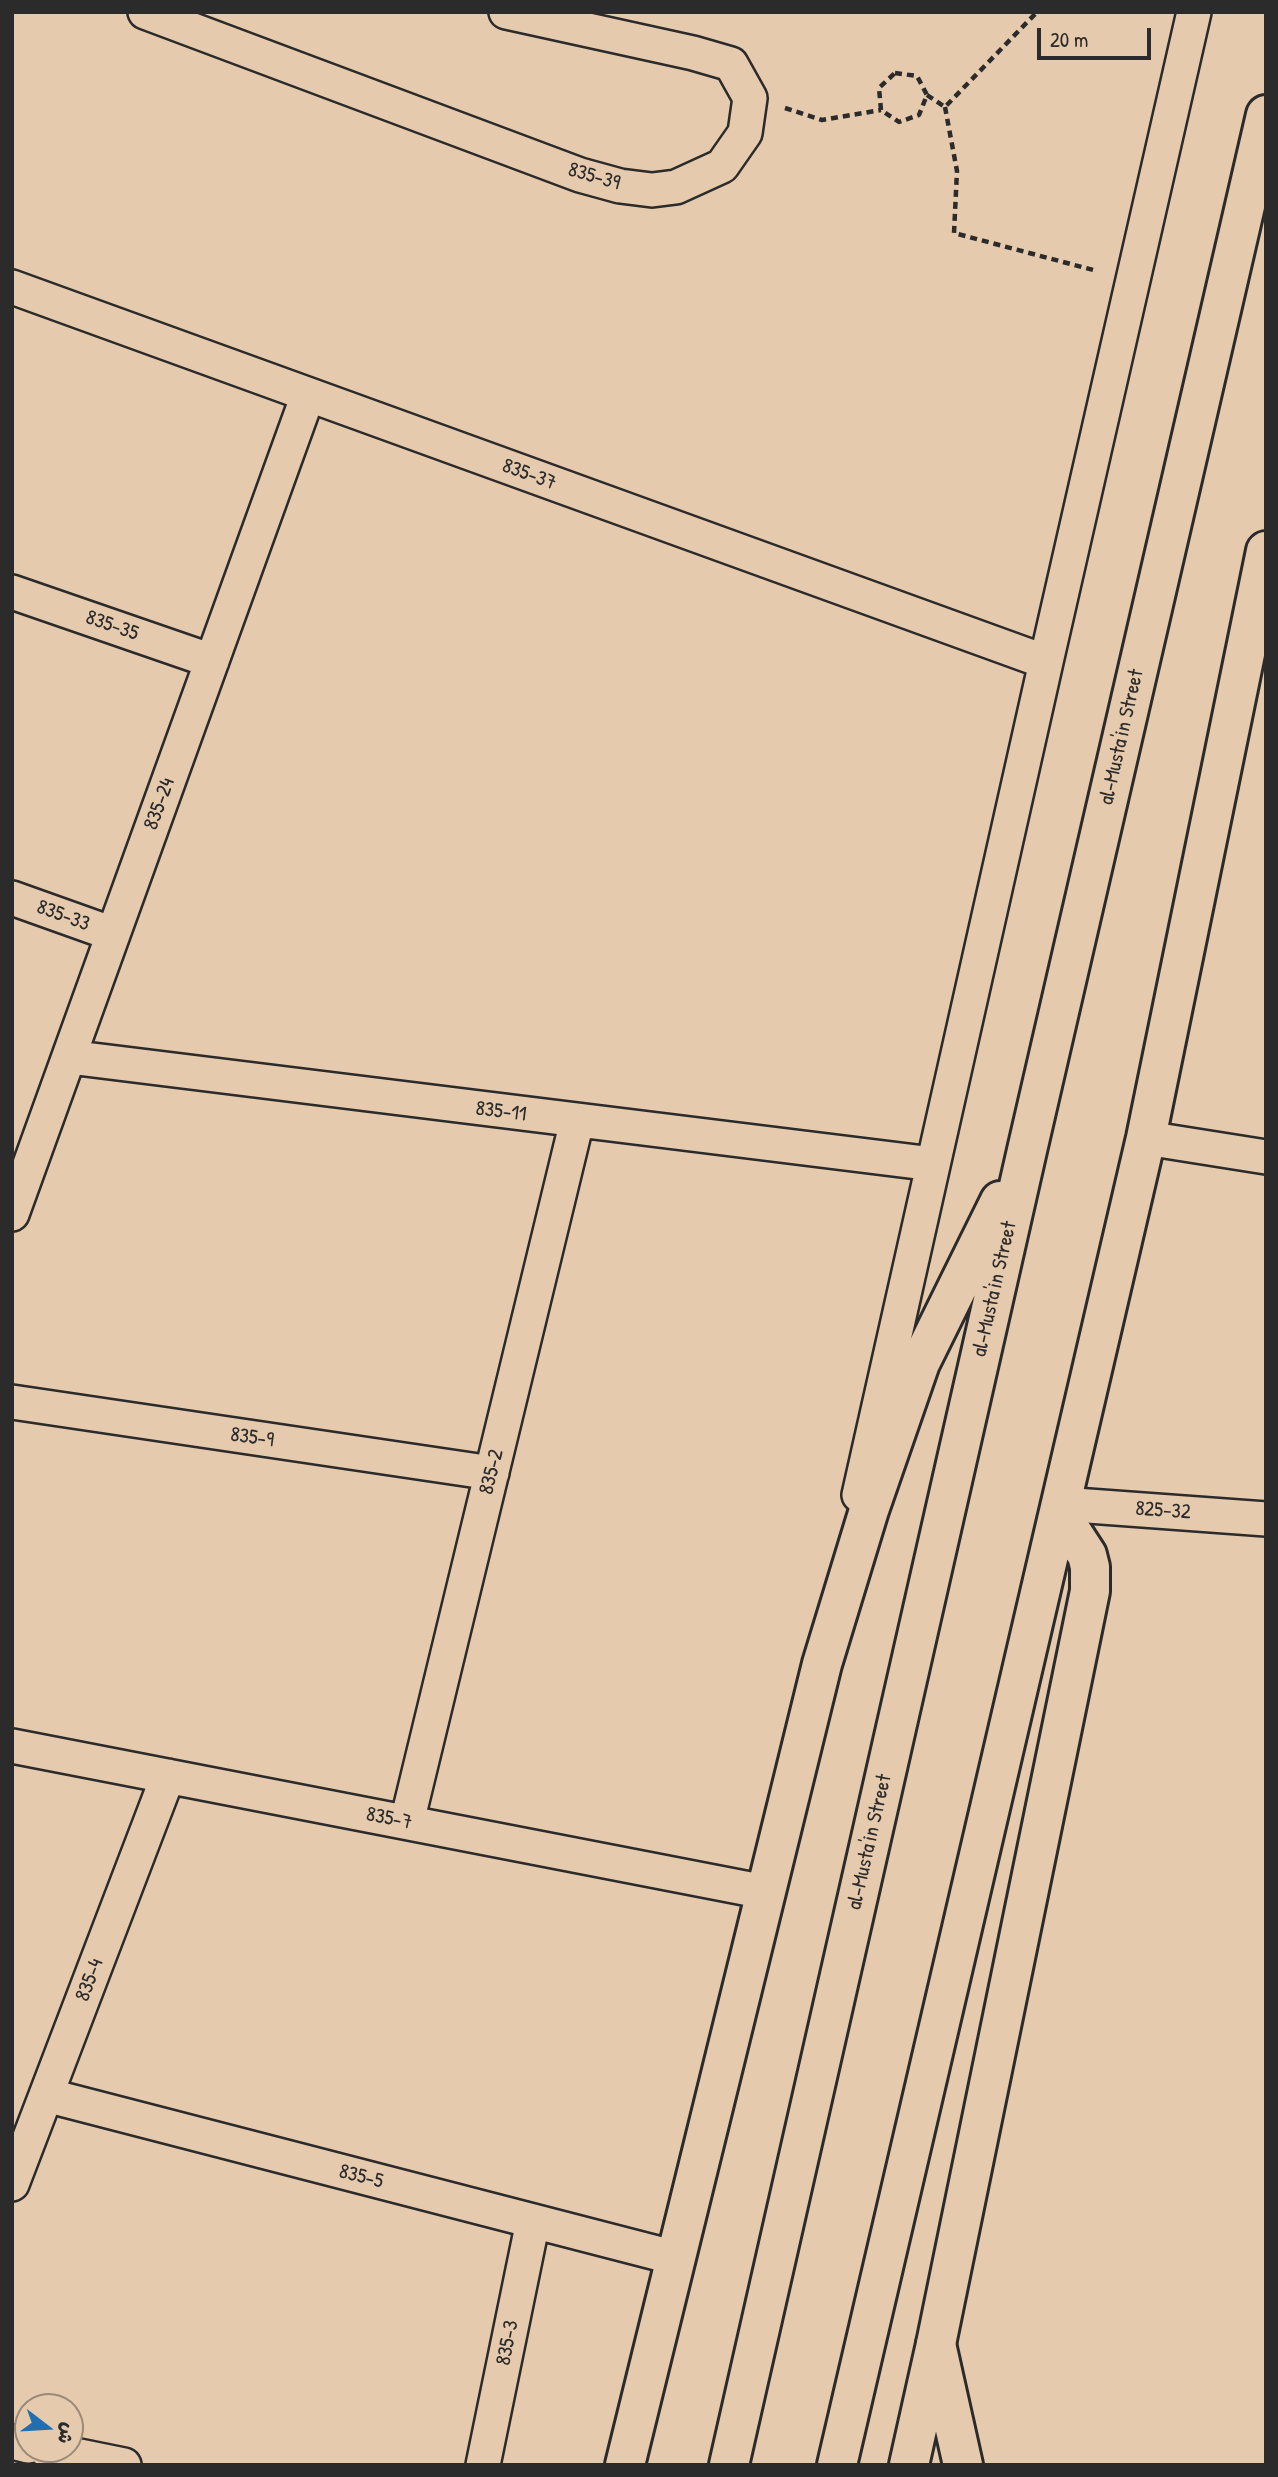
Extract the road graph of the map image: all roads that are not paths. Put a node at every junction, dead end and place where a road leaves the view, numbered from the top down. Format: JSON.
{"nodes":[{"id":1,"x":145,"y":12,"type":"edge"},
{"id":2,"x":506,"y":12,"type":"edge"},
{"id":3,"x":1194,"y":12,"type":"edge"},
{"id":4,"x":1266,"y":115,"type":"edge"},
{"id":5,"x":12,"y":287,"type":"edge"},
{"id":6,"x":308,"y":395,"type":"junction"},
{"id":7,"x":1266,"y":551,"type":"edge"},
{"id":8,"x":12,"y":592,"type":"edge"},
{"id":9,"x":212,"y":661,"type":"junction"},
{"id":10,"x":1046,"y":662,"type":"junction"},
{"id":11,"x":12,"y":898,"type":"edge"},
{"id":12,"x":113,"y":934,"type":"junction"},
{"id":13,"x":69,"y":1057,"type":"junction"},
{"id":14,"x":577,"y":1121,"type":"junction"},
{"id":15,"x":1146,"y":1138,"type":"junction"},
{"id":16,"x":1028,"y":1146,"type":"junction"},
{"id":17,"x":1266,"y":1157,"type":"edge"},
{"id":18,"x":933,"y":1164,"type":"junction"},
{"id":19,"x":13,"y":1207,"type":"edge"},
{"id":20,"x":12,"y":1402,"type":"edge"},
{"id":21,"x":492,"y":1473,"type":"junction"},
{"id":22,"x":1059,"y":1512,"type":"junction"},
{"id":23,"x":1266,"y":1519,"type":"edge"},
{"id":24,"x":822,"y":1664,"type":"junction"},
{"id":25,"x":12,"y":1746,"type":"edge"},
{"id":26,"x":168,"y":1776,"type":"junction"},
{"id":27,"x":407,"y":1822,"type":"junction"},
{"id":28,"x":765,"y":1892,"type":"junction"},
{"id":29,"x":46,"y":2095,"type":"junction"},
{"id":30,"x":12,"y":2184,"type":"edge"},
{"id":31,"x":533,"y":2221,"type":"junction"},
{"id":32,"x":676,"y":2258,"type":"junction"},
{"id":33,"x":936,"y":2344,"type":"junction"},
{"id":34,"x":84,"y":2457,"type":"edge"},
{"id":35,"x":124,"y":2465,"type":"edge"},
{"id":36,"x":483,"y":2465,"type":"edge"},
{"id":37,"x":625,"y":2465,"type":"edge"},
{"id":38,"x":729,"y":2465,"type":"edge"},
{"id":39,"x":837,"y":2465,"type":"edge"},
{"id":40,"x":909,"y":2465,"type":"edge"},
{"id":41,"x":963,"y":2465,"type":"edge"}],
"edges":[{"from":1,"to":2,"type":"street","name":"835-39"},
{"from":3,"to":10,"type":"street"},
{"from":4,"to":16,"type":"main road","name":"al-Musta'in Street"},
{"from":5,"to":6,"type":"street","name":"835-37"},
{"from":6,"to":9,"type":"street","name":"835-24"},
{"from":6,"to":10,"type":"street","name":"835-37"},
{"from":7,"to":15,"type":"main road"},
{"from":8,"to":9,"type":"street","name":"835-35"},
{"from":9,"to":12,"type":"street","name":"835-24"},
{"from":10,"to":18,"type":"street"},
{"from":11,"to":12,"type":"street","name":"835-33"},
{"from":12,"to":13,"type":"street","name":"835-24"},
{"from":13,"to":14,"type":"street","name":"835-11"},
{"from":13,"to":19,"type":"street","name":"835-24"},
{"from":14,"to":18,"type":"street","name":"835-11"},
{"from":14,"to":21,"type":"street","name":"835-2"},
{"from":15,"to":17,"type":"street"},
{"from":15,"to":22,"type":"main road"},
{"from":16,"to":24,"type":"main road"},
{"from":16,"to":38,"type":"main road","name":"al-Musta'in Street"},
{"from":18,"to":24,"type":"street"},
{"from":20,"to":21,"type":"street","name":"835-9"},
{"from":21,"to":27,"type":"street","name":"835-2"},
{"from":22,"to":23,"type":"street","name":"825-32"},
{"from":22,"to":33,"type":"main road"},
{"from":22,"to":39,"type":"main road"},
{"from":24,"to":28,"type":"main road"},
{"from":25,"to":26,"type":"street","name":"835-7"},
{"from":26,"to":27,"type":"street","name":"835-7"},
{"from":26,"to":29,"type":"street","name":"835-4"},
{"from":27,"to":28,"type":"street","name":"835-7"},
{"from":28,"to":32,"type":"main road"},
{"from":29,"to":30,"type":"street","name":"835-4"},
{"from":29,"to":31,"type":"street","name":"835-5"},
{"from":31,"to":32,"type":"street","name":"835-5"},
{"from":31,"to":36,"type":"street","name":"835-3"},
{"from":32,"to":37,"type":"main road"},
{"from":33,"to":40,"type":"main road"},
{"from":33,"to":41,"type":"main road"},
{"from":34,"to":35,"type":"street"}]}
